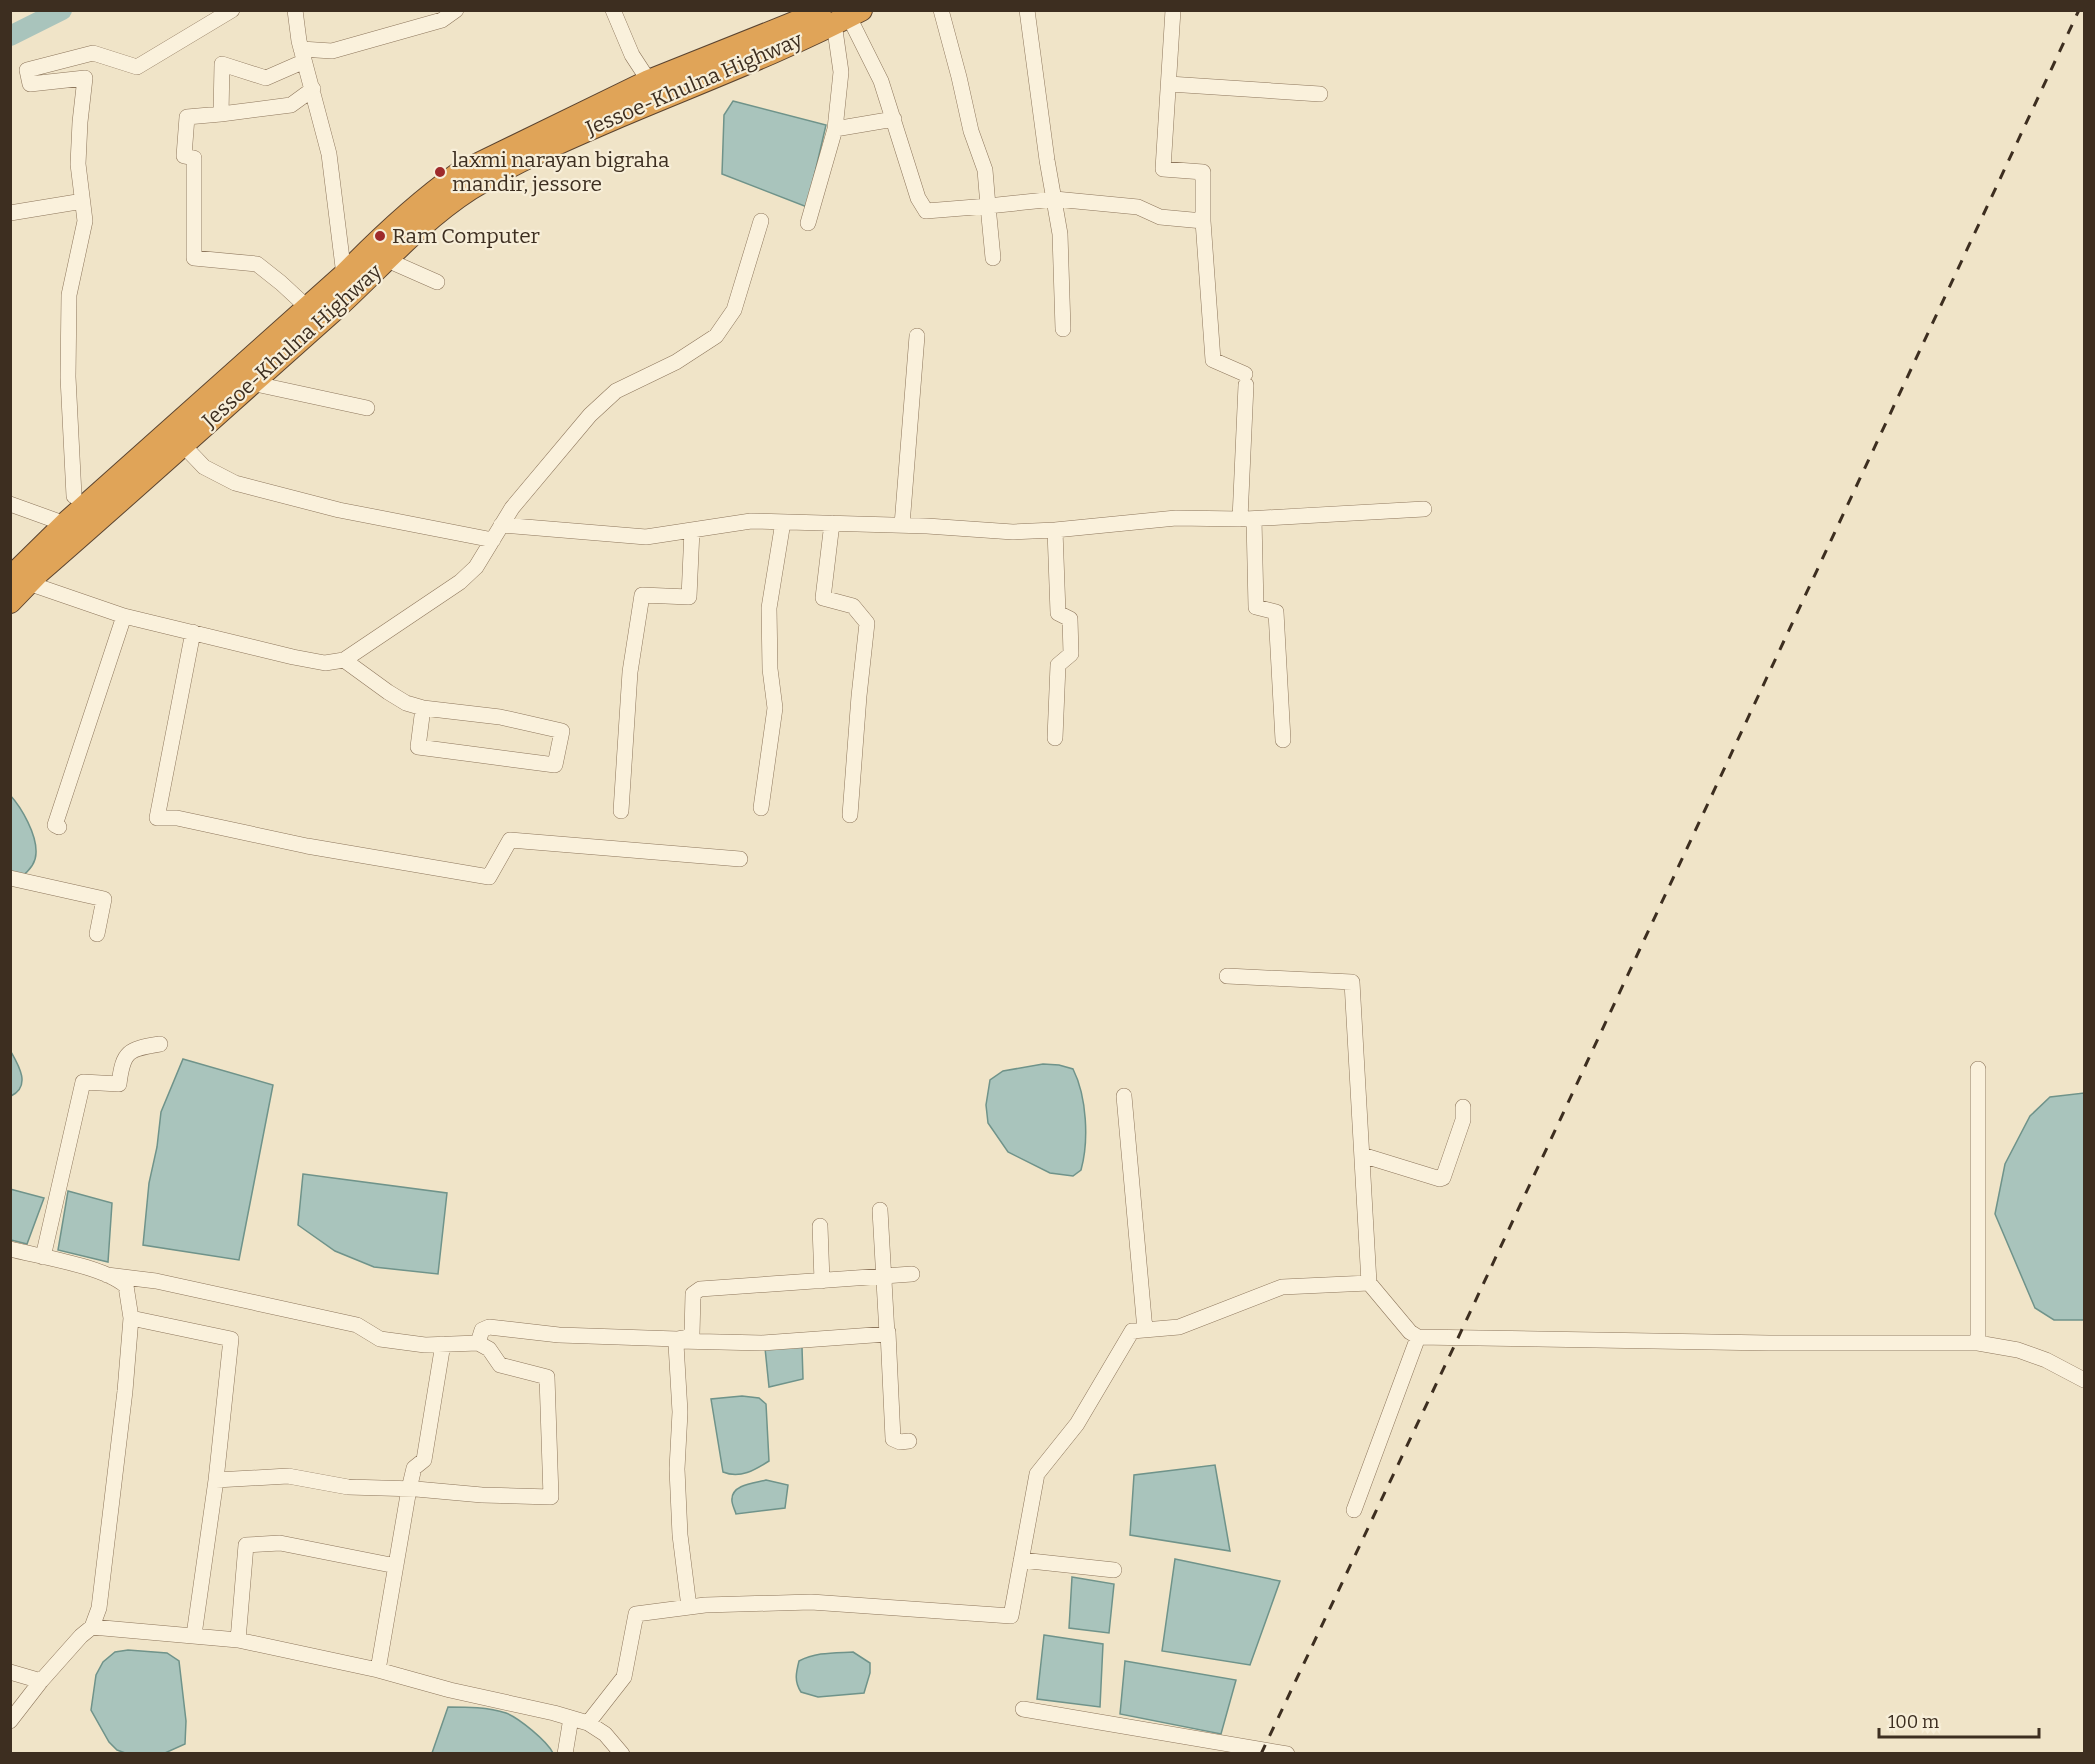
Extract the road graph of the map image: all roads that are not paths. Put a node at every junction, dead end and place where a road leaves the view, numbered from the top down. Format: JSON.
{"nodes":[{"id":1,"x":232,"y":10,"type":"edge"},
{"id":2,"x":295,"y":10,"type":"edge"},
{"id":3,"x":456,"y":10,"type":"edge"},
{"id":4,"x":613,"y":10,"type":"edge"},
{"id":5,"x":941,"y":10,"type":"edge"},
{"id":6,"x":1027,"y":10,"type":"edge"},
{"id":7,"x":1173,"y":10,"type":"edge"},
{"id":8,"x":812,"y":13,"type":"edge"},
{"id":9,"x":848,"y":19,"type":"edge"},
{"id":10,"x":299,"y":56,"type":"junction"},
{"id":11,"x":648,"y":81,"type":"junction"},
{"id":12,"x":1169,"y":84,"type":"junction"},
{"id":13,"x":313,"y":89,"type":"junction"},
{"id":14,"x":1320,"y":94,"type":"dead end"},
{"id":15,"x":222,"y":114,"type":"junction"},
{"id":16,"x":894,"y":119,"type":"junction"},
{"id":17,"x":835,"y":129,"type":"junction"},
{"id":18,"x":1055,"y":199,"type":"junction"},
{"id":19,"x":77,"y":202,"type":"dead end"},
{"id":20,"x":988,"y":206,"type":"junction"},
{"id":21,"x":10,"y":213,"type":"edge"},
{"id":22,"x":1203,"y":220,"type":"junction"},
{"id":23,"x":761,"y":221,"type":"dead end"},
{"id":24,"x":808,"y":223,"type":"dead end"},
{"id":25,"x":993,"y":258,"type":"dead end"},
{"id":26,"x":387,"y":260,"type":"junction"},
{"id":27,"x":344,"y":275,"type":"junction"},
{"id":28,"x":437,"y":282,"type":"dead end"},
{"id":29,"x":308,"y":308,"type":"junction"},
{"id":30,"x":1063,"y":329,"type":"dead end"},
{"id":31,"x":916,"y":336,"type":"dead end"},
{"id":32,"x":251,"y":383,"type":"junction"},
{"id":33,"x":367,"y":408,"type":"dead end"},
{"id":34,"x":183,"y":445,"type":"junction"},
{"id":35,"x":74,"y":496,"type":"dead end"},
{"id":36,"x":10,"y":504,"type":"edge"},
{"id":37,"x":1424,"y":509,"type":"dead end"},
{"id":38,"x":1247,"y":519,"type":"junction"},
{"id":39,"x":783,"y":522,"type":"junction"},
{"id":40,"x":832,"y":523,"type":"junction"},
{"id":41,"x":501,"y":525,"type":"junction"},
{"id":42,"x":902,"y":525,"type":"junction"},
{"id":43,"x":75,"y":528,"type":"junction"},
{"id":44,"x":692,"y":530,"type":"junction"},
{"id":45,"x":1055,"y":530,"type":"junction"},
{"id":46,"x":493,"y":540,"type":"junction"},
{"id":47,"x":19,"y":581,"type":"edge"},
{"id":48,"x":10,"y":602,"type":"edge"},
{"id":49,"x":124,"y":616,"type":"junction"},
{"id":50,"x":193,"y":632,"type":"junction"},
{"id":51,"x":345,"y":660,"type":"junction"},
{"id":52,"x":423,"y":708,"type":"junction"},
{"id":53,"x":1055,"y":738,"type":"dead end"},
{"id":54,"x":1283,"y":740,"type":"dead end"},
{"id":55,"x":761,"y":808,"type":"dead end"},
{"id":56,"x":621,"y":811,"type":"dead end"},
{"id":57,"x":850,"y":815,"type":"dead end"},
{"id":58,"x":59,"y":827,"type":"dead end"},
{"id":59,"x":740,"y":859,"type":"dead end"},
{"id":60,"x":10,"y":878,"type":"edge"},
{"id":61,"x":97,"y":934,"type":"dead end"},
{"id":62,"x":1227,"y":976,"type":"dead end"},
{"id":63,"x":160,"y":1044,"type":"dead end"},
{"id":64,"x":1978,"y":1069,"type":"dead end"},
{"id":65,"x":1124,"y":1096,"type":"dead end"},
{"id":66,"x":1463,"y":1107,"type":"dead end"},
{"id":67,"x":1362,"y":1155,"type":"junction"},
{"id":68,"x":880,"y":1210,"type":"dead end"},
{"id":69,"x":820,"y":1226,"type":"dead end"},
{"id":70,"x":10,"y":1249,"type":"edge"},
{"id":71,"x":43,"y":1257,"type":"junction"},
{"id":72,"x":912,"y":1274,"type":"dead end"},
{"id":73,"x":107,"y":1275,"type":"junction"},
{"id":74,"x":883,"y":1276,"type":"junction"},
{"id":75,"x":822,"y":1281,"type":"junction"},
{"id":76,"x":1369,"y":1283,"type":"junction"},
{"id":77,"x":130,"y":1318,"type":"junction"},
{"id":78,"x":1145,"y":1330,"type":"junction"},
{"id":79,"x":888,"y":1332,"type":"junction"},
{"id":80,"x":1418,"y":1337,"type":"junction"},
{"id":81,"x":1978,"y":1343,"type":"junction"},
{"id":82,"x":443,"y":1344,"type":"junction"},
{"id":83,"x":478,"y":1344,"type":"junction"},
{"id":84,"x":2085,"y":1380,"type":"edge"},
{"id":85,"x":909,"y":1441,"type":"dead end"},
{"id":86,"x":216,"y":1480,"type":"junction"},
{"id":87,"x":409,"y":1489,"type":"junction"},
{"id":88,"x":1354,"y":1510,"type":"dead end"},
{"id":89,"x":1021,"y":1560,"type":"junction"},
{"id":90,"x":396,"y":1566,"type":"junction"},
{"id":91,"x":1114,"y":1570,"type":"dead end"},
{"id":92,"x":689,"y":1607,"type":"junction"},
{"id":93,"x":92,"y":1628,"type":"junction"},
{"id":94,"x":194,"y":1635,"type":"junction"},
{"id":95,"x":238,"y":1640,"type":"junction"},
{"id":96,"x":378,"y":1670,"type":"junction"},
{"id":97,"x":10,"y":1672,"type":"edge"},
{"id":98,"x":41,"y":1681,"type":"junction"},
{"id":99,"x":1023,"y":1709,"type":"dead end"},
{"id":100,"x":571,"y":1718,"type":"junction"},
{"id":101,"x":10,"y":1721,"type":"edge"},
{"id":102,"x":588,"y":1723,"type":"junction"},
{"id":103,"x":565,"y":1754,"type":"edge"},
{"id":104,"x":622,"y":1754,"type":"edge"},
{"id":105,"x":1287,"y":1754,"type":"edge"}],
"edges":[{"from":1,"to":35,"type":"street"},
{"from":2,"to":10,"type":"street"},
{"from":3,"to":10,"type":"street"},
{"from":4,"to":11,"type":"street"},
{"from":5,"to":20,"type":"street"},
{"from":6,"to":18,"type":"street"},
{"from":7,"to":12,"type":"street"},
{"from":8,"to":11,"type":"highway","name":"Jessoe-Khulna Highway"},
{"from":9,"to":16,"type":"street"},
{"from":9,"to":17,"type":"street"},
{"from":9,"to":26,"type":"highway","name":"Jessoe-Khulna Highway"},
{"from":10,"to":13,"type":"street"},
{"from":10,"to":15,"type":"street"},
{"from":11,"to":27,"type":"highway","name":"Jessoe-Khulna Highway"},
{"from":12,"to":14,"type":"street"},
{"from":12,"to":22,"type":"street"},
{"from":13,"to":15,"type":"street"},
{"from":13,"to":27,"type":"street"},
{"from":15,"to":29,"type":"street"},
{"from":16,"to":17,"type":"street"},
{"from":16,"to":20,"type":"street"},
{"from":17,"to":24,"type":"street"},
{"from":18,"to":20,"type":"street"},
{"from":18,"to":22,"type":"street"},
{"from":18,"to":30,"type":"street"},
{"from":19,"to":21,"type":"street"},
{"from":20,"to":25,"type":"street"},
{"from":22,"to":38,"type":"street"},
{"from":23,"to":41,"type":"street"},
{"from":26,"to":28,"type":"street"},
{"from":26,"to":32,"type":"highway","name":"Jessoe-Khulna Highway"},
{"from":27,"to":29,"type":"highway","name":"Jessoe-Khulna Highway"},
{"from":29,"to":43,"type":"highway","name":"Jessoe-Khulna Highway"},
{"from":31,"to":42,"type":"street"},
{"from":32,"to":33,"type":"street"},
{"from":32,"to":34,"type":"highway","name":"Jessoe-Khulna Highway"},
{"from":34,"to":43,"type":"highway","name":"Jessoe-Khulna Highway"},
{"from":34,"to":46,"type":"street"},
{"from":36,"to":43,"type":"street"},
{"from":37,"to":38,"type":"street"},
{"from":38,"to":45,"type":"street"},
{"from":38,"to":54,"type":"street"},
{"from":39,"to":40,"type":"street"},
{"from":39,"to":44,"type":"street"},
{"from":39,"to":55,"type":"street"},
{"from":40,"to":42,"type":"street"},
{"from":40,"to":57,"type":"street"},
{"from":41,"to":44,"type":"street"},
{"from":41,"to":46,"type":"street"},
{"from":42,"to":45,"type":"street"},
{"from":43,"to":47,"type":"highway","name":"Jessoe-Khulna Highway"},
{"from":44,"to":56,"type":"street"},
{"from":45,"to":53,"type":"street"},
{"from":46,"to":51,"type":"street"},
{"from":47,"to":48,"type":"highway","name":"Jessoe-Khulna Highway"},
{"from":47,"to":49,"type":"street"},
{"from":49,"to":50,"type":"street"},
{"from":49,"to":58,"type":"street"},
{"from":50,"to":51,"type":"street"},
{"from":50,"to":59,"type":"street"},
{"from":51,"to":52,"type":"street"},
{"from":52,"to":52,"type":"street"},
{"from":60,"to":61,"type":"street"},
{"from":62,"to":67,"type":"street"},
{"from":63,"to":71,"type":"street"},
{"from":64,"to":81,"type":"street"},
{"from":65,"to":78,"type":"street"},
{"from":66,"to":67,"type":"street"},
{"from":67,"to":76,"type":"street"},
{"from":68,"to":74,"type":"street"},
{"from":69,"to":75,"type":"street"},
{"from":70,"to":71,"type":"street"},
{"from":71,"to":73,"type":"street"},
{"from":72,"to":74,"type":"street"},
{"from":73,"to":77,"type":"street"},
{"from":73,"to":82,"type":"street"},
{"from":74,"to":75,"type":"street"},
{"from":74,"to":79,"type":"street"},
{"from":75,"to":83,"type":"street"},
{"from":76,"to":78,"type":"street"},
{"from":76,"to":80,"type":"street"},
{"from":77,"to":86,"type":"street"},
{"from":77,"to":93,"type":"street"},
{"from":78,"to":89,"type":"street"},
{"from":79,"to":85,"type":"street"},
{"from":79,"to":92,"type":"street"},
{"from":80,"to":81,"type":"street"},
{"from":80,"to":88,"type":"street"},
{"from":81,"to":84,"type":"street"},
{"from":82,"to":83,"type":"street"},
{"from":82,"to":87,"type":"street"},
{"from":83,"to":87,"type":"street"},
{"from":86,"to":87,"type":"street"},
{"from":86,"to":94,"type":"street"},
{"from":87,"to":90,"type":"street"},
{"from":89,"to":91,"type":"street"},
{"from":89,"to":92,"type":"street"},
{"from":90,"to":95,"type":"street"},
{"from":90,"to":96,"type":"street"},
{"from":92,"to":102,"type":"street"},
{"from":93,"to":94,"type":"street"},
{"from":93,"to":98,"type":"street"},
{"from":94,"to":95,"type":"street"},
{"from":95,"to":96,"type":"street"},
{"from":96,"to":100,"type":"street"},
{"from":97,"to":98,"type":"street"},
{"from":98,"to":101,"type":"street"},
{"from":99,"to":105,"type":"street"},
{"from":100,"to":102,"type":"street"},
{"from":100,"to":103,"type":"street"},
{"from":102,"to":104,"type":"street"}]}
